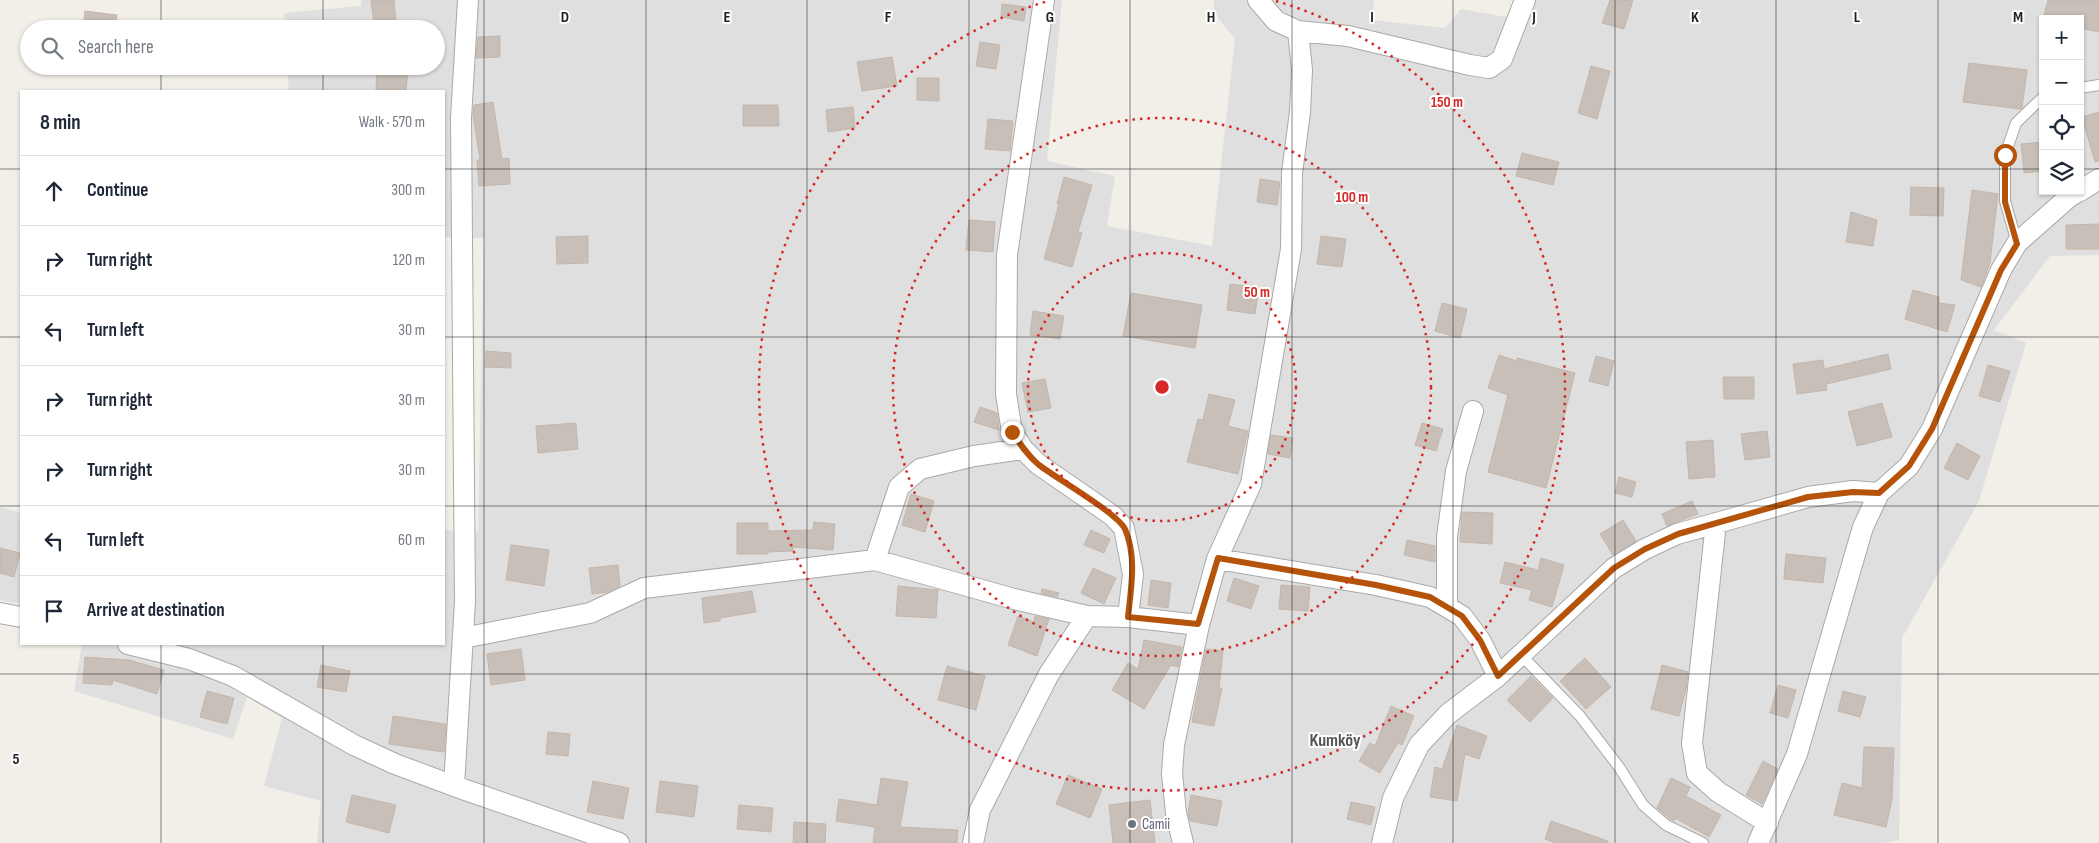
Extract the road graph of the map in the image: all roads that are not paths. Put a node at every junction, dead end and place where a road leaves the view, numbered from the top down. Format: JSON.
{"nodes":[{"id":1,"x":468,"y":0,"type":"edge"},
{"id":2,"x":1044,"y":0,"type":"edge"},
{"id":3,"x":1258,"y":0,"type":"edge"},
{"id":4,"x":1524,"y":0,"type":"edge"},
{"id":5,"x":1298,"y":31,"type":"junction"},
{"id":6,"x":2099,"y":85,"type":"edge"},
{"id":7,"x":2084,"y":87,"type":"edge"},
{"id":8,"x":2039,"y":101,"type":"edge"},
{"id":9,"x":2099,"y":179,"type":"edge"},
{"id":10,"x":2084,"y":188,"type":"edge"},
{"id":11,"x":2073,"y":195,"type":"edge"},
{"id":12,"x":2017,"y":244,"type":"junction"},
{"id":13,"x":1472,"y":411,"type":"dead end"},
{"id":14,"x":1023,"y":449,"type":"junction"},
{"id":15,"x":1879,"y":493,"type":"junction"},
{"id":16,"x":1716,"y":523,"type":"junction"},
{"id":17,"x":1218,"y":558,"type":"junction"},
{"id":18,"x":875,"y":560,"type":"junction"},
{"id":19,"x":1447,"y":606,"type":"junction"},
{"id":20,"x":0,"y":613,"type":"edge"},
{"id":21,"x":1087,"y":616,"type":"junction"},
{"id":22,"x":20,"y":617,"type":"edge"},
{"id":23,"x":1128,"y":617,"type":"junction"},
{"id":24,"x":1198,"y":624,"type":"junction"},
{"id":25,"x":463,"y":638,"type":"junction"},
{"id":26,"x":132,"y":645,"type":"edge"},
{"id":27,"x":1521,"y":655,"type":"junction"},
{"id":28,"x":1498,"y":676,"type":"junction"},
{"id":29,"x":454,"y":786,"type":"junction"},
{"id":30,"x":1768,"y":822,"type":"junction"},
{"id":31,"x":619,"y":843,"type":"edge"},
{"id":32,"x":972,"y":843,"type":"edge"},
{"id":33,"x":1183,"y":843,"type":"edge"},
{"id":34,"x":1382,"y":843,"type":"edge"},
{"id":35,"x":1703,"y":843,"type":"edge"},
{"id":36,"x":1758,"y":843,"type":"edge"}],
"edges":[{"from":1,"to":25,"type":"street"},
{"from":2,"to":14,"type":"street"},
{"from":3,"to":5,"type":"street"},
{"from":4,"to":5,"type":"street"},
{"from":5,"to":17,"type":"street"},
{"from":6,"to":7,"type":"lane"},
{"from":8,"to":12,"type":"lane"},
{"from":9,"to":10,"type":"street"},
{"from":11,"to":12,"type":"street"},
{"from":12,"to":15,"type":"street"},
{"from":13,"to":19,"type":"street"},
{"from":14,"to":18,"type":"street"},
{"from":14,"to":23,"type":"street"},
{"from":15,"to":16,"type":"street"},
{"from":15,"to":30,"type":"street"},
{"from":16,"to":27,"type":"street"},
{"from":16,"to":30,"type":"street"},
{"from":17,"to":19,"type":"street"},
{"from":17,"to":24,"type":"street"},
{"from":18,"to":21,"type":"street"},
{"from":18,"to":25,"type":"street"},
{"from":19,"to":28,"type":"street"},
{"from":20,"to":22,"type":"street"},
{"from":21,"to":23,"type":"street"},
{"from":21,"to":32,"type":"street"},
{"from":23,"to":24,"type":"street"},
{"from":24,"to":33,"type":"street"},
{"from":25,"to":29,"type":"street"},
{"from":26,"to":29,"type":"street"},
{"from":27,"to":28,"type":"street"},
{"from":27,"to":35,"type":"lane"},
{"from":28,"to":34,"type":"street"},
{"from":29,"to":31,"type":"street"},
{"from":30,"to":36,"type":"street"}]}
